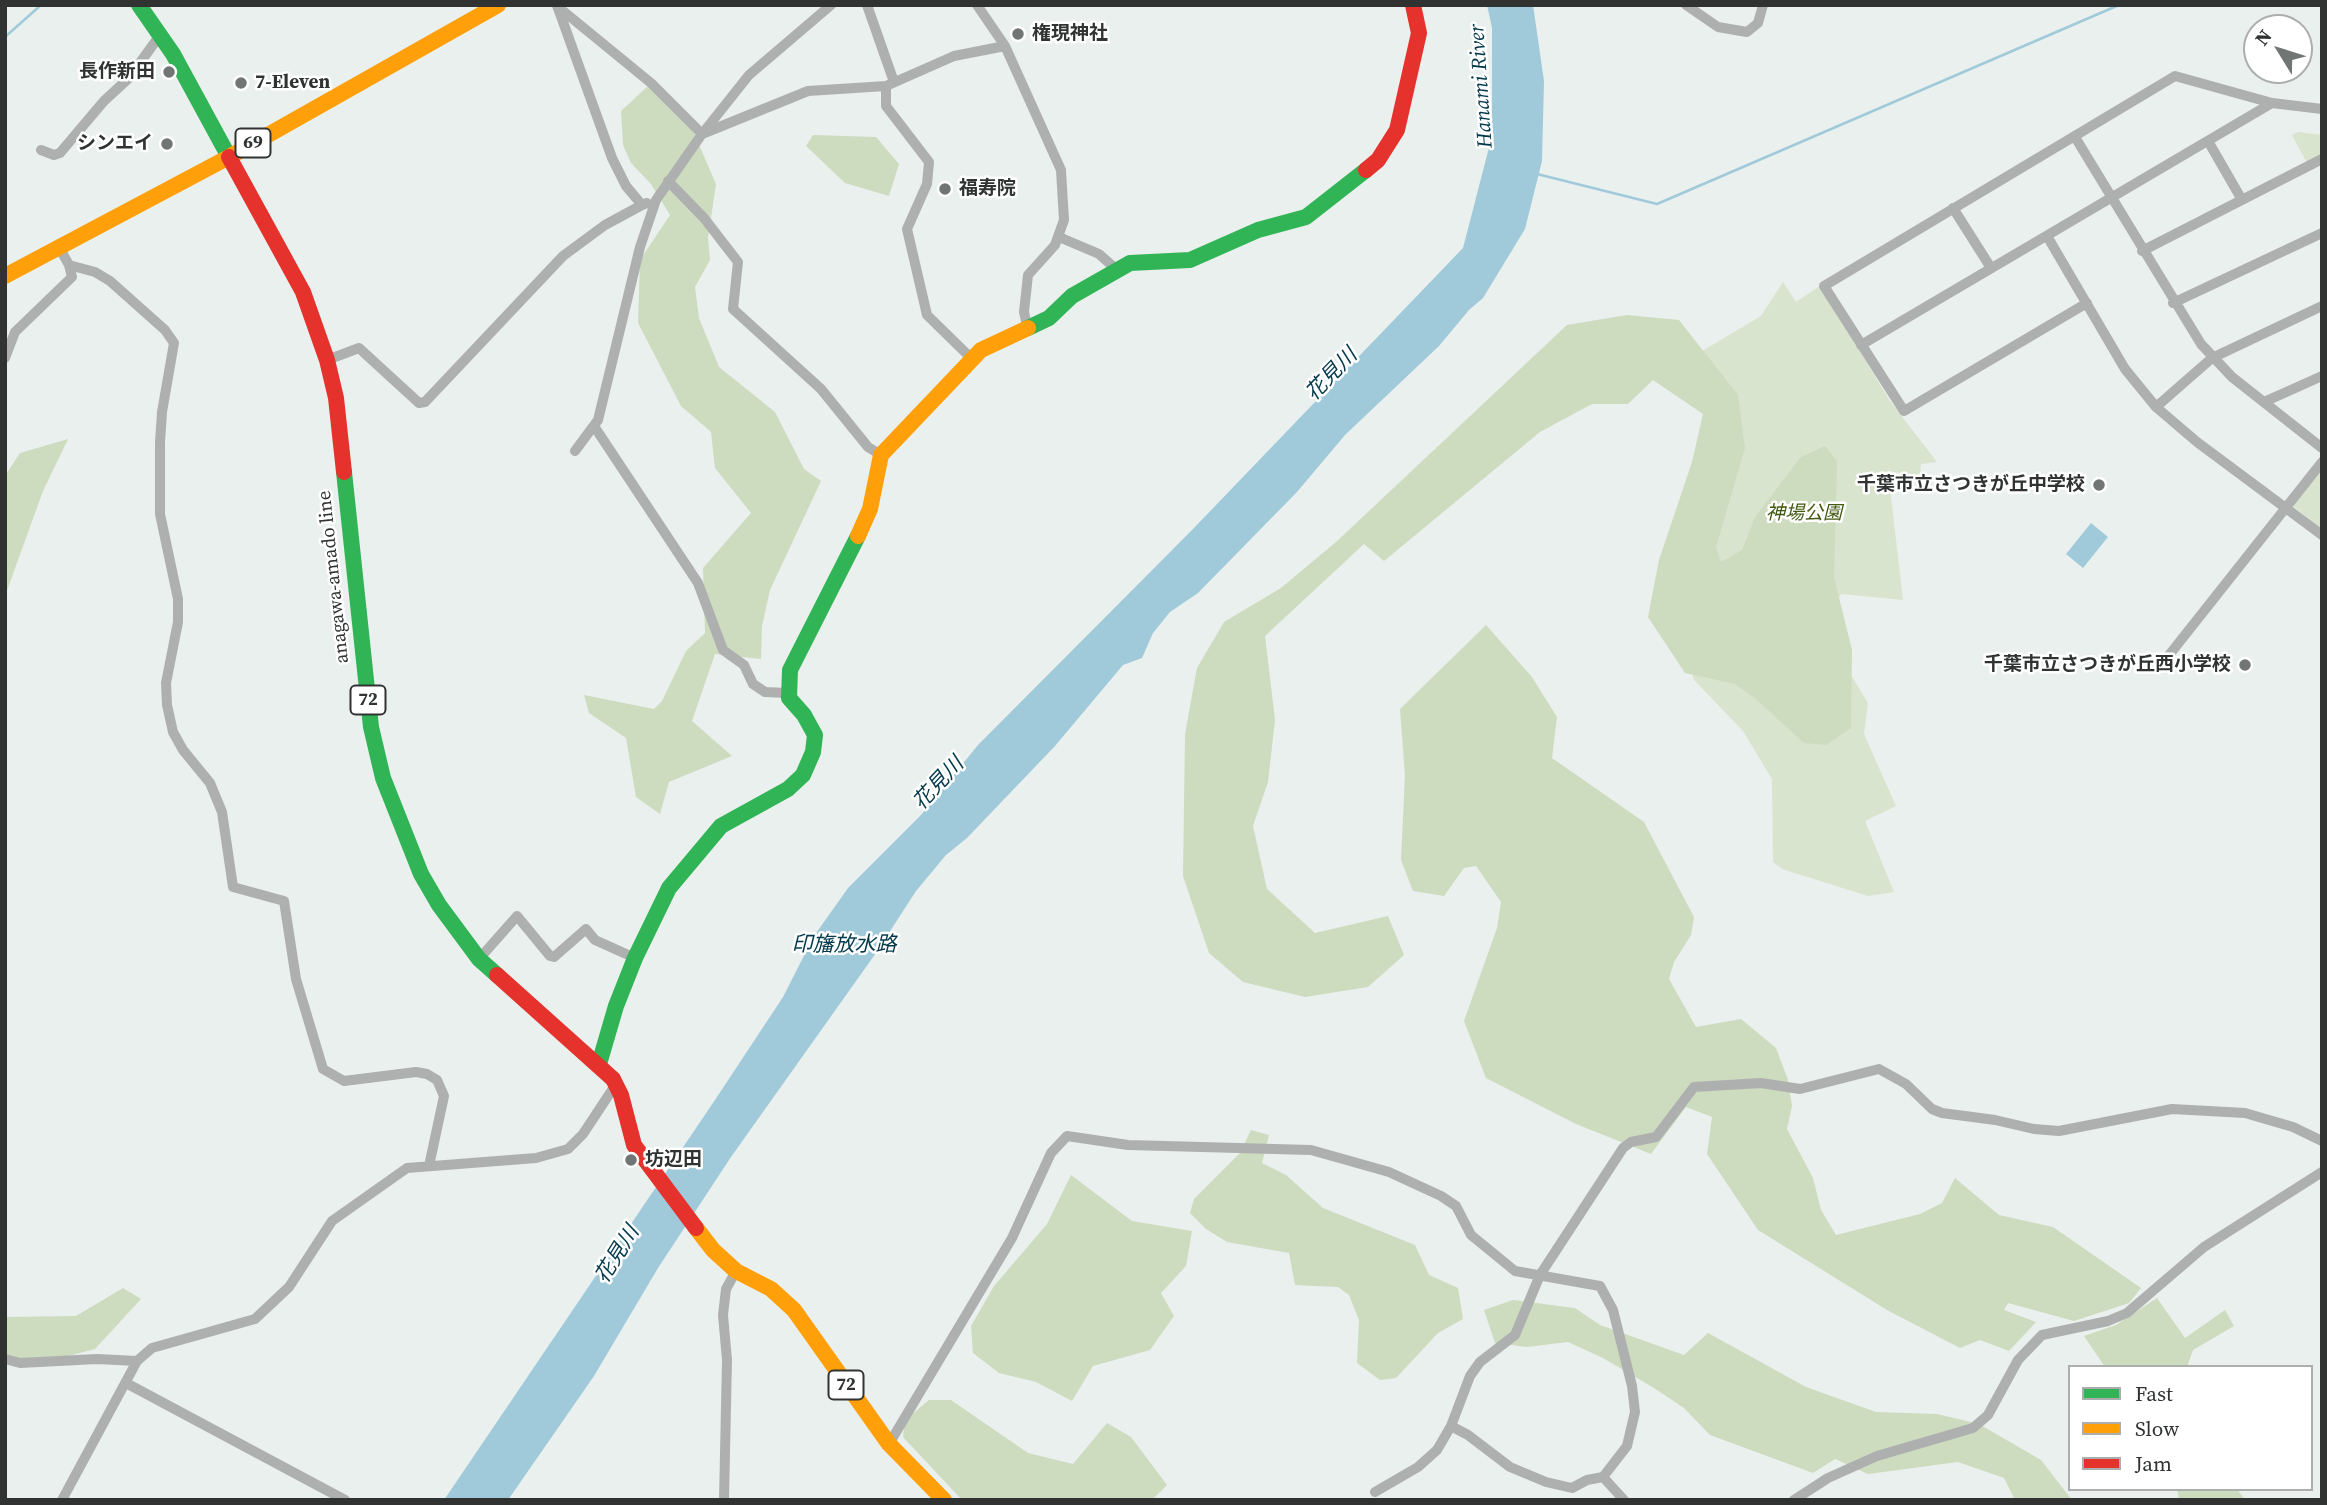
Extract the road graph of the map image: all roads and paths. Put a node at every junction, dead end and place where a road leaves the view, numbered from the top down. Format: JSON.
{"nodes":[{"id":1,"x":139,"y":5,"type":"edge"},
{"id":2,"x":498,"y":5,"type":"edge"},
{"id":3,"x":557,"y":5,"type":"edge"},
{"id":4,"x":831,"y":5,"type":"edge"},
{"id":5,"x":867,"y":5,"type":"edge"},
{"id":6,"x":976,"y":5,"type":"edge"},
{"id":7,"x":1413,"y":5,"type":"edge"},
{"id":8,"x":1686,"y":5,"type":"edge"},
{"id":9,"x":1763,"y":5,"type":"edge"},
{"id":10,"x":160,"y":35,"type":"junction"},
{"id":11,"x":1005,"y":46,"type":"junction"},
{"id":12,"x":890,"y":84,"type":"junction"},
{"id":13,"x":2272,"y":103,"type":"junction"},
{"id":14,"x":2322,"y":109,"type":"edge"},
{"id":15,"x":702,"y":134,"type":"junction"},
{"id":16,"x":2075,"y":137,"type":"junction"},
{"id":17,"x":2208,"y":141,"type":"junction"},
{"id":18,"x":41,"y":150,"type":"dead end"},
{"id":19,"x":229,"y":157,"type":"junction"},
{"id":20,"x":2322,"y":159,"type":"edge"},
{"id":21,"x":668,"y":181,"type":"junction"},
{"id":22,"x":2110,"y":198,"type":"junction"},
{"id":23,"x":656,"y":200,"type":"junction"},
{"id":24,"x":2242,"y":200,"type":"junction"},
{"id":25,"x":642,"y":205,"type":"junction"},
{"id":26,"x":1953,"y":208,"type":"junction"},
{"id":27,"x":2322,"y":233,"type":"edge"},
{"id":28,"x":2047,"y":236,"type":"junction"},
{"id":29,"x":1059,"y":237,"type":"junction"},
{"id":30,"x":59,"y":247,"type":"junction"},
{"id":31,"x":2142,"y":251,"type":"junction"},
{"id":32,"x":69,"y":265,"type":"junction"},
{"id":33,"x":1991,"y":268,"type":"junction"},
{"id":34,"x":1117,"y":270,"type":"junction"},
{"id":35,"x":5,"y":276,"type":"edge"},
{"id":36,"x":2087,"y":303,"type":"junction"},
{"id":37,"x":2173,"y":303,"type":"junction"},
{"id":38,"x":2322,"y":306,"type":"edge"},
{"id":39,"x":1027,"y":326,"type":"junction"},
{"id":40,"x":1861,"y":345,"type":"junction"},
{"id":41,"x":5,"y":358,"type":"edge"},
{"id":42,"x":971,"y":358,"type":"junction"},
{"id":43,"x":2212,"y":358,"type":"junction"},
{"id":44,"x":327,"y":360,"type":"junction"},
{"id":45,"x":2322,"y":376,"type":"edge"},
{"id":46,"x":2264,"y":402,"type":"junction"},
{"id":47,"x":2156,"y":407,"type":"junction"},
{"id":48,"x":594,"y":426,"type":"junction"},
{"id":49,"x":2322,"y":448,"type":"edge"},
{"id":50,"x":575,"y":451,"type":"dead end"},
{"id":51,"x":881,"y":455,"type":"junction"},
{"id":52,"x":2322,"y":462,"type":"edge"},
{"id":53,"x":2287,"y":506,"type":"junction"},
{"id":54,"x":2322,"y":535,"type":"edge"},
{"id":55,"x":2162,"y":664,"type":"dead end"},
{"id":56,"x":787,"y":693,"type":"junction"},
{"id":57,"x":635,"y":958,"type":"junction"},
{"id":58,"x":479,"y":959,"type":"junction"},
{"id":59,"x":599,"y":1065,"type":"junction"},
{"id":60,"x":616,"y":1084,"type":"junction"},
{"id":61,"x":2322,"y":1141,"type":"edge"},
{"id":62,"x":429,"y":1166,"type":"junction"},
{"id":63,"x":2322,"y":1172,"type":"edge"},
{"id":64,"x":736,"y":1271,"type":"junction"},
{"id":65,"x":1539,"y":1275,"type":"junction"},
{"id":66,"x":5,"y":1359,"type":"edge"},
{"id":67,"x":137,"y":1361,"type":"junction"},
{"id":68,"x":126,"y":1383,"type":"junction"},
{"id":69,"x":1451,"y":1426,"type":"junction"},
{"id":70,"x":889,"y":1444,"type":"junction"},
{"id":71,"x":1603,"y":1477,"type":"junction"},
{"id":72,"x":1375,"y":1492,"type":"dead end"},
{"id":73,"x":62,"y":1500,"type":"edge"},
{"id":74,"x":345,"y":1500,"type":"edge"},
{"id":75,"x":724,"y":1500,"type":"edge"},
{"id":76,"x":944,"y":1500,"type":"edge"},
{"id":77,"x":1624,"y":1500,"type":"edge"},
{"id":78,"x":1794,"y":1500,"type":"edge"}],
"edges":[{"from":1,"to":10,"type":"main road","name":"anagawa-amado line"},
{"from":2,"to":19,"type":"main road","number":"69"},
{"from":3,"to":15,"type":"street"},
{"from":3,"to":25,"type":"street"},
{"from":4,"to":15,"type":"street"},
{"from":5,"to":12,"type":"street"},
{"from":6,"to":11,"type":"street"},
{"from":7,"to":34,"type":"main road"},
{"from":8,"to":9,"type":"street"},
{"from":10,"to":18,"type":"street"},
{"from":10,"to":19,"type":"main road","name":"anagawa-amado line"},
{"from":11,"to":12,"type":"street"},
{"from":11,"to":29,"type":"street"},
{"from":12,"to":15,"type":"street"},
{"from":12,"to":42,"type":"street"},
{"from":13,"to":14,"type":"street"},
{"from":13,"to":16,"type":"street"},
{"from":13,"to":17,"type":"street"},
{"from":15,"to":21,"type":"street"},
{"from":16,"to":22,"type":"street"},
{"from":16,"to":26,"type":"street"},
{"from":17,"to":22,"type":"street"},
{"from":17,"to":24,"type":"street"},
{"from":19,"to":30,"type":"main road","number":"69"},
{"from":19,"to":44,"type":"main road","name":"anagawa-amado line","number":"72"},
{"from":20,"to":24,"type":"street"},
{"from":21,"to":23,"type":"street"},
{"from":21,"to":51,"type":"street"},
{"from":22,"to":28,"type":"street"},
{"from":22,"to":31,"type":"street"},
{"from":23,"to":25,"type":"street"},
{"from":23,"to":48,"type":"street"},
{"from":24,"to":31,"type":"street"},
{"from":25,"to":44,"type":"street"},
{"from":26,"to":33,"type":"street"},
{"from":26,"to":40,"type":"street"},
{"from":27,"to":37,"type":"street"},
{"from":28,"to":33,"type":"street"},
{"from":28,"to":36,"type":"street"},
{"from":29,"to":34,"type":"street"},
{"from":29,"to":39,"type":"street"},
{"from":30,"to":32,"type":"street"},
{"from":30,"to":35,"type":"main road","number":"69"},
{"from":31,"to":37,"type":"street"},
{"from":32,"to":41,"type":"street"},
{"from":32,"to":62,"type":"street"},
{"from":33,"to":40,"type":"street"},
{"from":34,"to":39,"type":"main road"},
{"from":36,"to":40,"type":"street"},
{"from":36,"to":47,"type":"street"},
{"from":37,"to":43,"type":"street"},
{"from":38,"to":43,"type":"street"},
{"from":39,"to":42,"type":"main road"},
{"from":42,"to":51,"type":"main road"},
{"from":43,"to":46,"type":"street"},
{"from":43,"to":47,"type":"street"},
{"from":44,"to":58,"type":"main road","name":"anagawa-amado line","number":"72"},
{"from":45,"to":46,"type":"street"},
{"from":46,"to":49,"type":"street"},
{"from":47,"to":53,"type":"street"},
{"from":48,"to":50,"type":"street"},
{"from":48,"to":56,"type":"street"},
{"from":51,"to":56,"type":"main road"},
{"from":52,"to":53,"type":"street"},
{"from":53,"to":54,"type":"street"},
{"from":53,"to":55,"type":"street"},
{"from":56,"to":57,"type":"main road"},
{"from":57,"to":58,"type":"street"},
{"from":57,"to":59,"type":"main road"},
{"from":58,"to":59,"type":"main road","name":"anagawa-amado line","number":"72"},
{"from":59,"to":60,"type":"main road","name":"anagawa-amado line","number":"72"},
{"from":60,"to":62,"type":"street"},
{"from":60,"to":64,"type":"main road","name":"anagawa-amado line","number":"72"},
{"from":61,"to":65,"type":"street"},
{"from":62,"to":67,"type":"street"},
{"from":63,"to":78,"type":"street"},
{"from":64,"to":70,"type":"main road","number":"72"},
{"from":64,"to":75,"type":"street"},
{"from":65,"to":69,"type":"street"},
{"from":65,"to":70,"type":"street"},
{"from":65,"to":71,"type":"street"},
{"from":66,"to":67,"type":"street"},
{"from":67,"to":68,"type":"street"},
{"from":68,"to":73,"type":"street"},
{"from":68,"to":74,"type":"street"},
{"from":69,"to":71,"type":"street"},
{"from":69,"to":72,"type":"street"},
{"from":70,"to":76,"type":"main road","number":"72"},
{"from":71,"to":77,"type":"street"}]}
